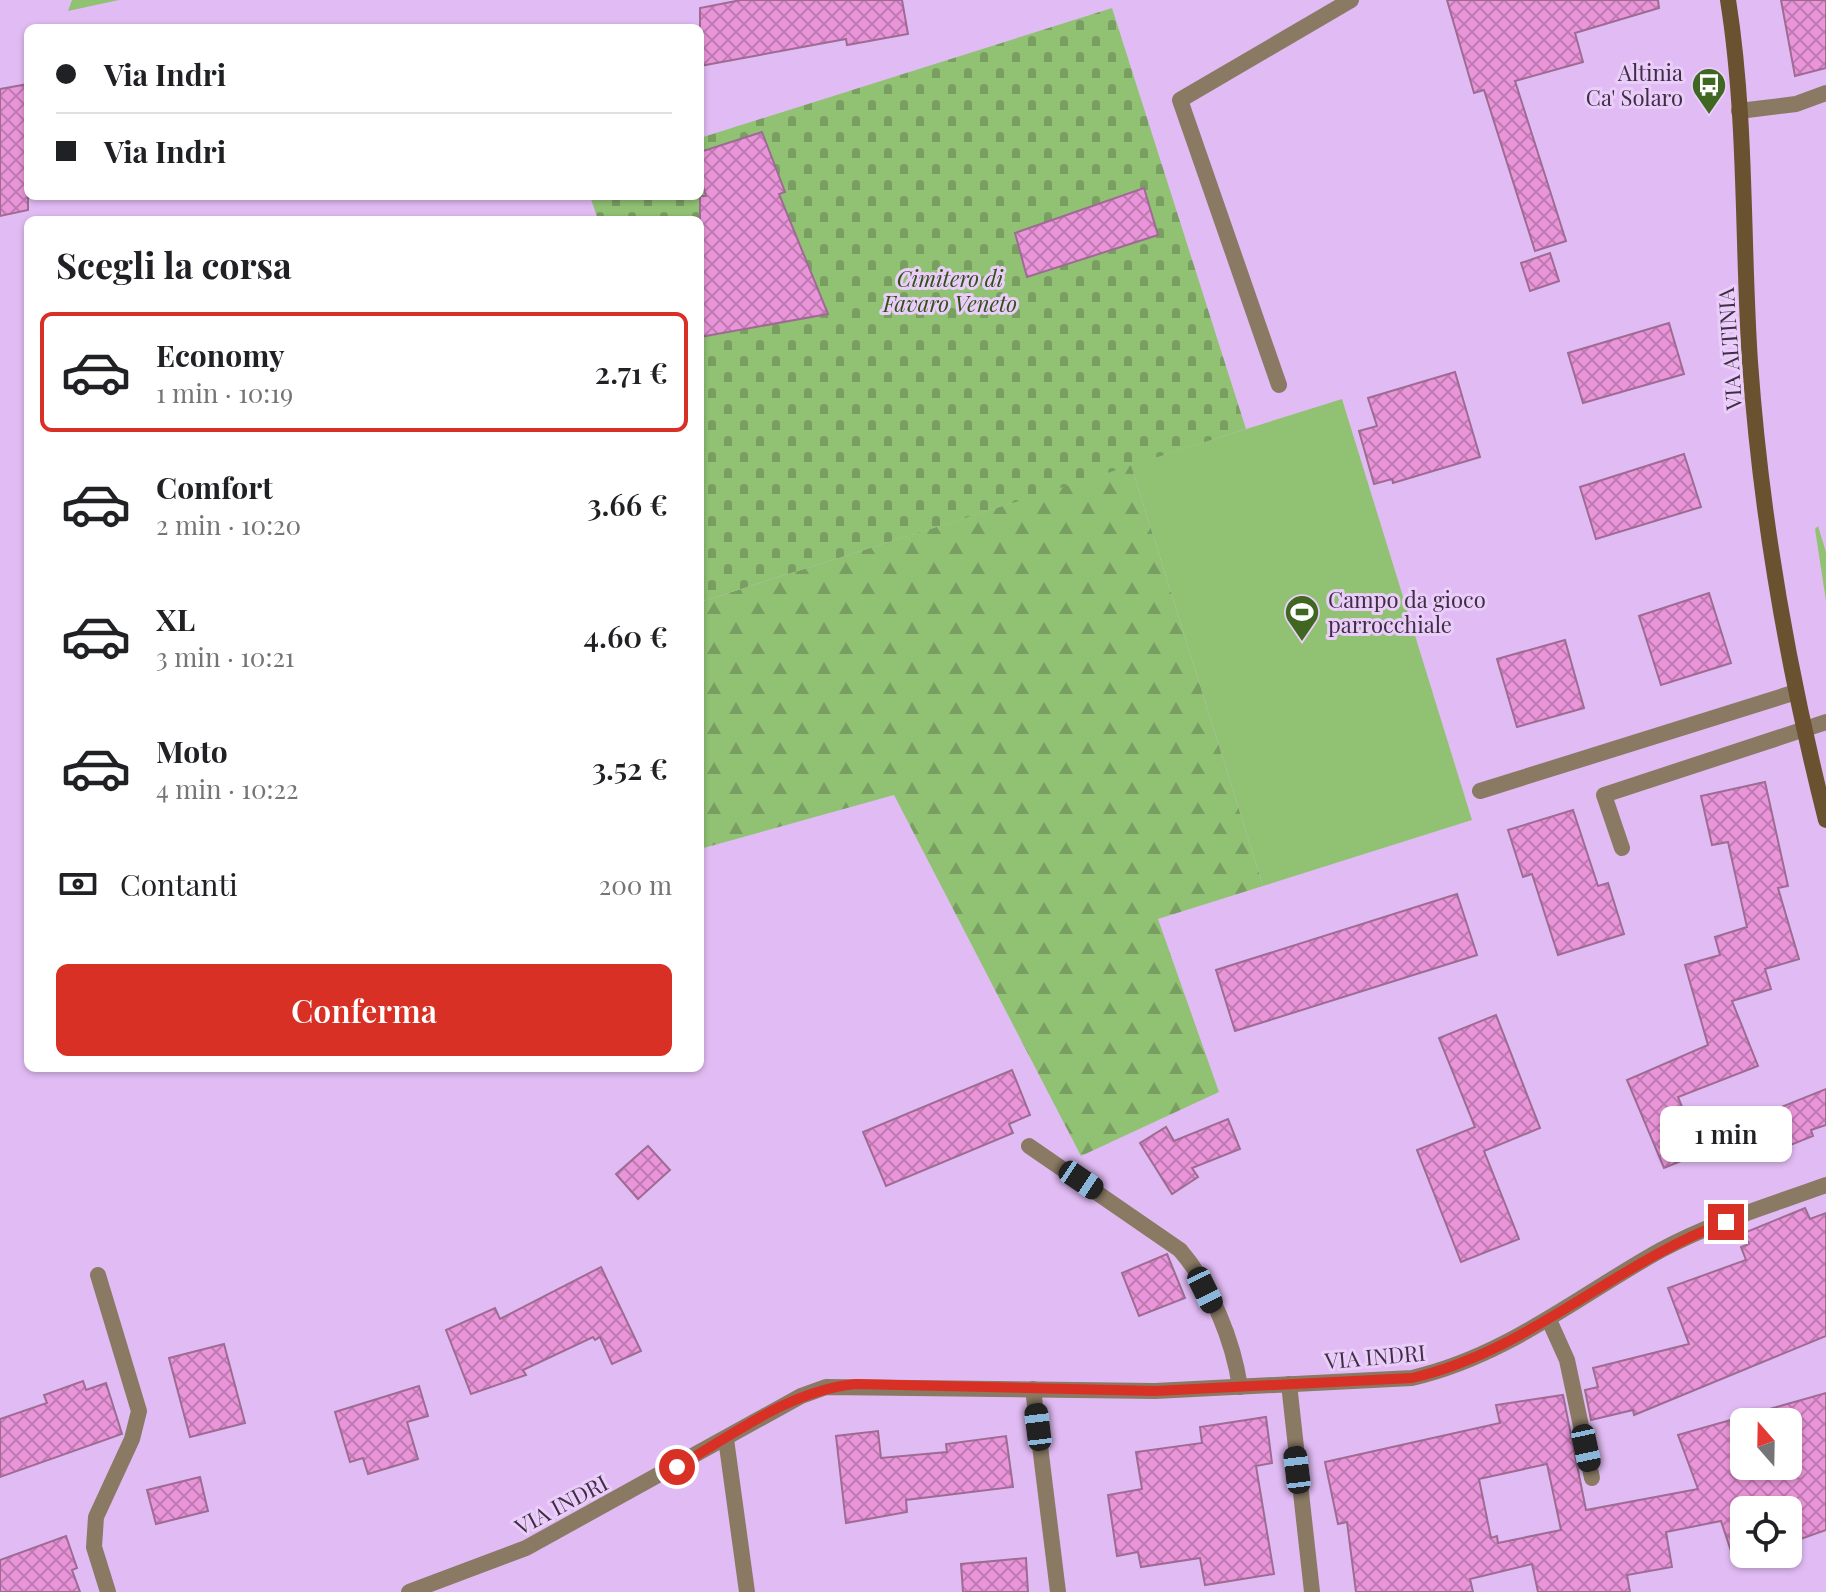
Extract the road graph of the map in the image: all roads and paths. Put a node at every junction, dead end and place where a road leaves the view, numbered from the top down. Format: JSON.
{"nodes":[{"id":1,"x":1351,"y":0,"type":"edge"},
{"id":2,"x":1728,"y":0,"type":"edge"},
{"id":3,"x":1826,"y":93,"type":"edge"},
{"id":4,"x":1739,"y":111,"type":"junction"},
{"id":5,"x":1279,"y":385,"type":"dead end"},
{"id":6,"x":1796,"y":692,"type":"junction"},
{"id":7,"x":1826,"y":722,"type":"edge"},
{"id":8,"x":1805,"y":729,"type":"junction"},
{"id":9,"x":1480,"y":791,"type":"dead end"},
{"id":10,"x":1826,"y":820,"type":"edge"},
{"id":11,"x":1622,"y":848,"type":"dead end"},
{"id":12,"x":1029,"y":1146,"type":"dead end"},
{"id":13,"x":1826,"y":1185,"type":"edge"},
{"id":14,"x":98,"y":1275,"type":"dead end"},
{"id":15,"x":1549,"y":1320,"type":"junction"},
{"id":16,"x":1289,"y":1384,"type":"junction"},
{"id":17,"x":1240,"y":1387,"type":"junction"},
{"id":18,"x":1033,"y":1389,"type":"junction"},
{"id":19,"x":726,"y":1439,"type":"junction"},
{"id":20,"x":1592,"y":1478,"type":"dead end"},
{"id":21,"x":108,"y":1592,"type":"edge"},
{"id":22,"x":409,"y":1592,"type":"edge"},
{"id":23,"x":747,"y":1592,"type":"edge"},
{"id":24,"x":1058,"y":1592,"type":"edge"},
{"id":25,"x":1312,"y":1592,"type":"edge"}],
"edges":[{"from":1,"to":5,"type":"street"},
{"from":2,"to":4,"type":"main road","name":"VIA ALTINIA"},
{"from":3,"to":4,"type":"street"},
{"from":4,"to":6,"type":"main road","name":"VIA ALTINIA"},
{"from":6,"to":8,"type":"main road","name":"VIA ALTINIA"},
{"from":6,"to":9,"type":"street"},
{"from":7,"to":8,"type":"street"},
{"from":8,"to":10,"type":"main road","name":"VIA ALTINIA"},
{"from":8,"to":11,"type":"street"},
{"from":12,"to":17,"type":"street"},
{"from":13,"to":15,"type":"street","name":"VIA INDRI"},
{"from":14,"to":21,"type":"street"},
{"from":15,"to":16,"type":"street","name":"VIA INDRI"},
{"from":15,"to":20,"type":"street"},
{"from":16,"to":17,"type":"street","name":"VIA INDRI"},
{"from":16,"to":25,"type":"street"},
{"from":17,"to":18,"type":"street","name":"VIA INDRI"},
{"from":18,"to":19,"type":"street","name":"VIA INDRI"},
{"from":18,"to":24,"type":"street"},
{"from":19,"to":22,"type":"street","name":"VIA INDRI"},
{"from":19,"to":23,"type":"street"}]}
